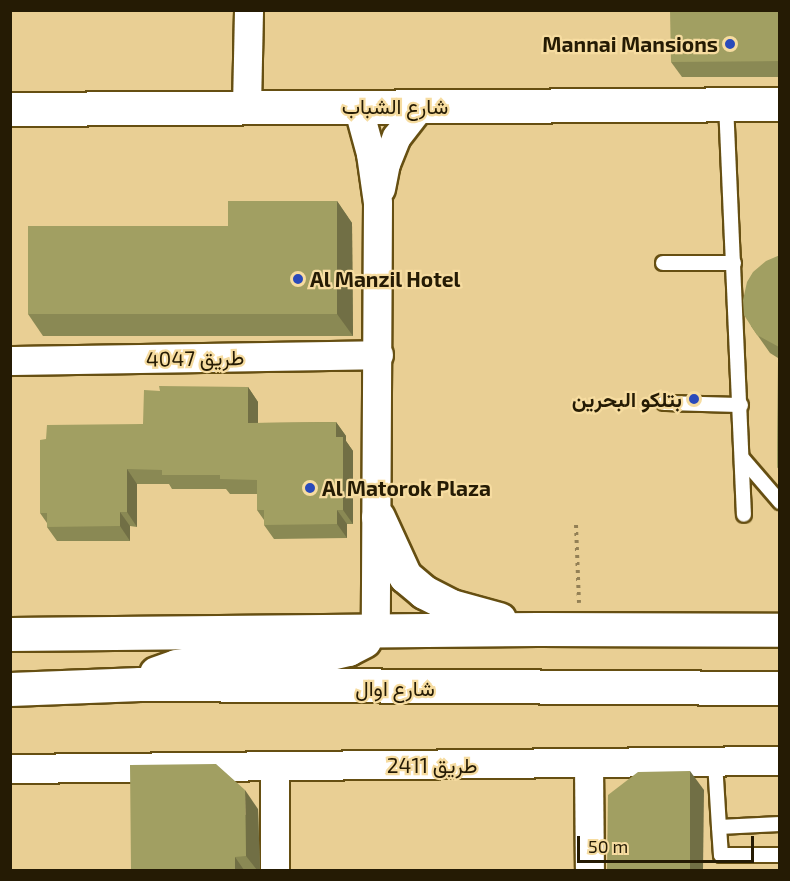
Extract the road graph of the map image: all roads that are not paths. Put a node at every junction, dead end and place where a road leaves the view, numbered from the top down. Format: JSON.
{"nodes":[{"id":1,"x":249,"y":10,"type":"edge"},
{"id":2,"x":726,"y":104,"type":"junction"},
{"id":3,"x":780,"y":104,"type":"edge"},
{"id":4,"x":358,"y":106,"type":"junction"},
{"id":5,"x":421,"y":106,"type":"junction"},
{"id":6,"x":247,"y":107,"type":"junction"},
{"id":7,"x":10,"y":109,"type":"edge"},
{"id":8,"x":378,"y":202,"type":"junction"},
{"id":9,"x":663,"y":263,"type":"dead end"},
{"id":10,"x":734,"y":263,"type":"junction"},
{"id":11,"x":379,"y":355,"type":"junction"},
{"id":12,"x":10,"y":361,"type":"edge"},
{"id":13,"x":664,"y":403,"type":"dead end"},
{"id":14,"x":741,"y":405,"type":"junction"},
{"id":15,"x":743,"y":459,"type":"junction"},
{"id":16,"x":780,"y":502,"type":"edge"},
{"id":17,"x":744,"y":515,"type":"dead end"},
{"id":18,"x":378,"y":517,"type":"junction"},
{"id":19,"x":538,"y":629,"type":"junction"},
{"id":20,"x":780,"y":630,"type":"edge"},
{"id":21,"x":376,"y":632,"type":"junction"},
{"id":22,"x":10,"y":634,"type":"edge"},
{"id":23,"x":140,"y":684,"type":"junction"},
{"id":24,"x":780,"y":688,"type":"edge"},
{"id":25,"x":10,"y":689,"type":"edge"},
{"id":26,"x":780,"y":761,"type":"edge"},
{"id":27,"x":715,"y":762,"type":"junction"},
{"id":28,"x":589,"y":764,"type":"junction"},
{"id":29,"x":275,"y":766,"type":"junction"},
{"id":30,"x":10,"y":769,"type":"edge"},
{"id":31,"x":780,"y":824,"type":"edge"},
{"id":32,"x":719,"y":827,"type":"junction"},
{"id":33,"x":780,"y":855,"type":"edge"},
{"id":34,"x":275,"y":870,"type":"edge"},
{"id":35,"x":590,"y":870,"type":"edge"}],
"edges":[{"from":1,"to":6,"type":"street"},
{"from":2,"to":3,"type":"main road","name":"شارع الشباب"},
{"from":2,"to":5,"type":"main road","name":"شارع الشباب"},
{"from":2,"to":10,"type":"lane"},
{"from":4,"to":5,"type":"main road","name":"شارع الشباب"},
{"from":4,"to":6,"type":"main road","name":"شارع الشباب"},
{"from":4,"to":8,"type":"street"},
{"from":5,"to":8,"type":"street"},
{"from":6,"to":7,"type":"main road","name":"شارع الشباب"},
{"from":8,"to":11,"type":"street"},
{"from":9,"to":10,"type":"lane"},
{"from":10,"to":14,"type":"lane"},
{"from":11,"to":12,"type":"street","name":"طريق 4047"},
{"from":11,"to":18,"type":"street"},
{"from":13,"to":14,"type":"lane"},
{"from":14,"to":15,"type":"lane"},
{"from":15,"to":16,"type":"lane"},
{"from":15,"to":17,"type":"lane"},
{"from":18,"to":19,"type":"main road"},
{"from":18,"to":21,"type":"street"},
{"from":19,"to":20,"type":"main road"},
{"from":19,"to":21,"type":"main road"},
{"from":21,"to":22,"type":"main road"},
{"from":21,"to":23,"type":"main road"},
{"from":23,"to":24,"type":"main road","name":"شارع اوال"},
{"from":23,"to":25,"type":"main road","name":"شارع اوال"},
{"from":26,"to":27,"type":"street","name":"طريق 2411"},
{"from":27,"to":28,"type":"street","name":"طريق 2411"},
{"from":27,"to":32,"type":"lane"},
{"from":28,"to":29,"type":"street","name":"طريق 2411"},
{"from":28,"to":35,"type":"street"},
{"from":29,"to":30,"type":"street","name":"طريق 2411"},
{"from":29,"to":34,"type":"street"},
{"from":31,"to":32,"type":"lane"},
{"from":32,"to":33,"type":"lane"}]}
